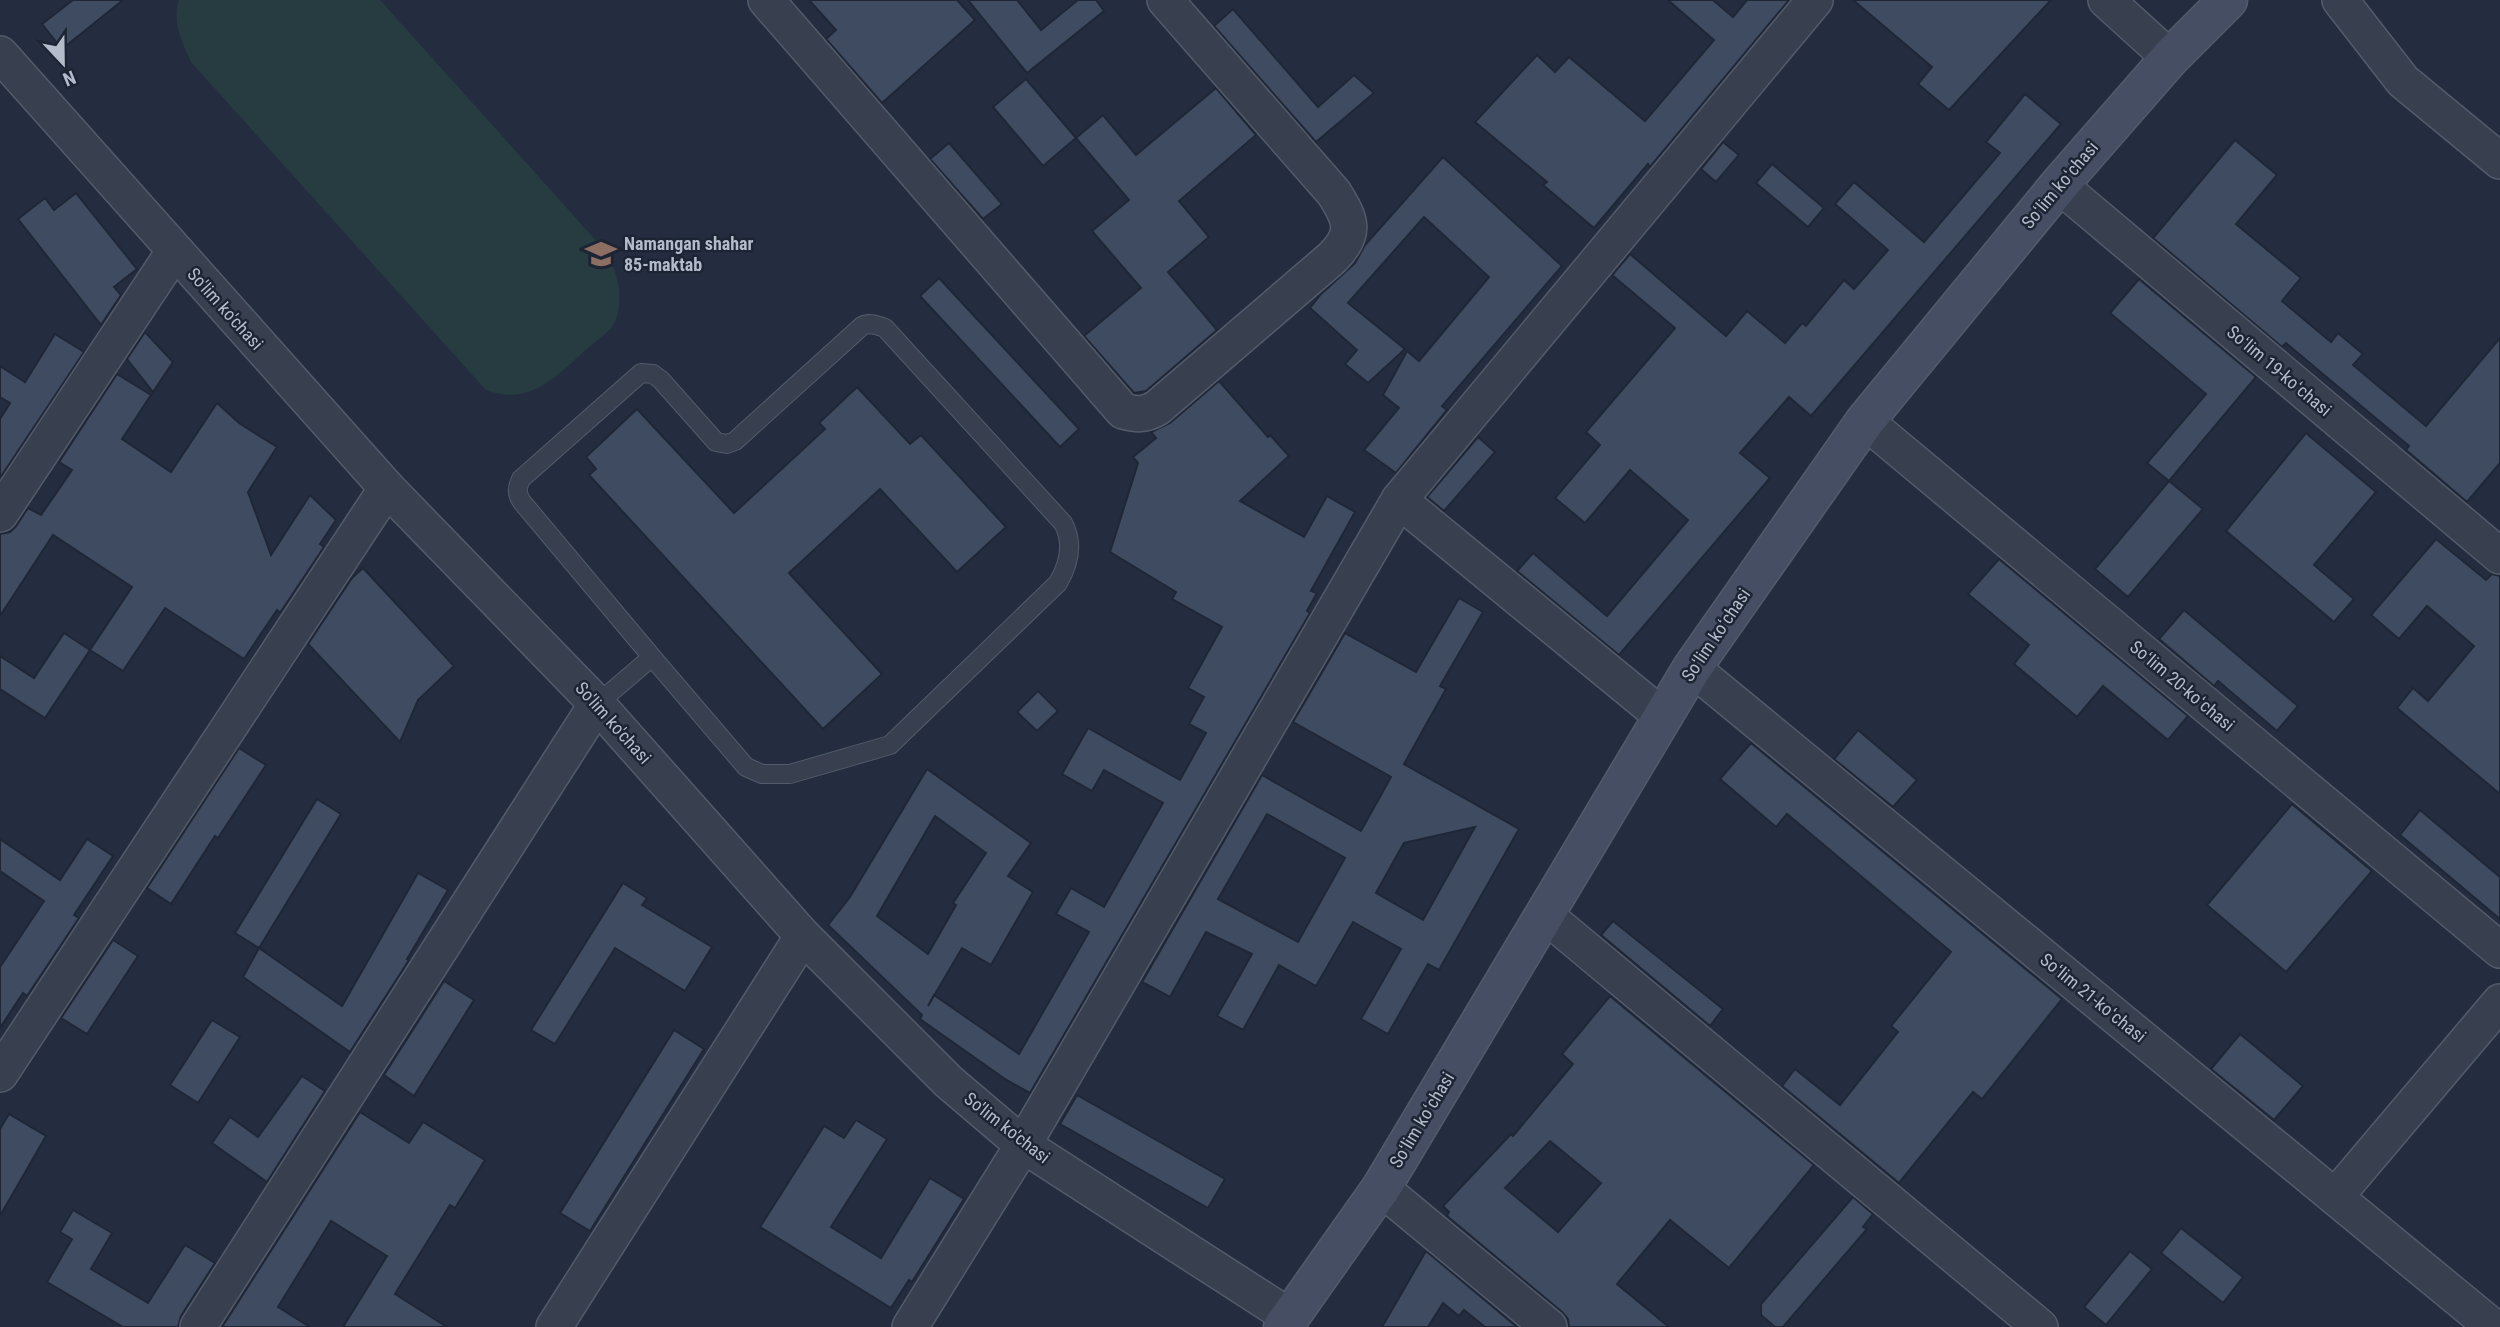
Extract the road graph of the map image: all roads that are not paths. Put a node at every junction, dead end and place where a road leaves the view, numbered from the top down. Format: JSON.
{"nodes":[{"id":1,"x":766,"y":0,"type":"edge"},
{"id":2,"x":1165,"y":0,"type":"edge"},
{"id":3,"x":1815,"y":0,"type":"edge"},
{"id":4,"x":2106,"y":0,"type":"edge"},
{"id":5,"x":2228,"y":0,"type":"edge"},
{"id":6,"x":2340,"y":0,"type":"edge"},
{"id":7,"x":0,"y":54,"type":"edge"},
{"id":8,"x":2170,"y":58,"type":"junction"},
{"id":9,"x":2500,"y":161,"type":"edge"},
{"id":10,"x":2059,"y":185,"type":"junction"},
{"id":11,"x":174,"y":252,"type":"junction"},
{"id":12,"x":1865,"y":421,"type":"junction"},
{"id":13,"x":387,"y":488,"type":"junction"},
{"id":14,"x":1399,"y":500,"type":"junction"},
{"id":15,"x":0,"y":514,"type":"edge"},
{"id":16,"x":2500,"y":556,"type":"edge"},
{"id":17,"x":652,"y":657,"type":"junction"},
{"id":18,"x":1692,"y":668,"type":"junction"},
{"id":19,"x":597,"y":704,"type":"junction"},
{"id":20,"x":1662,"y":716,"type":"junction"},
{"id":21,"x":1545,"y":915,"type":"junction"},
{"id":22,"x":803,"y":936,"type":"junction"},
{"id":23,"x":2500,"y":950,"type":"edge"},
{"id":24,"x":2500,"y":1002,"type":"edge"},
{"id":25,"x":0,"y":1074,"type":"edge"},
{"id":26,"x":1023,"y":1145,"type":"junction"},
{"id":27,"x":1381,"y":1188,"type":"junction"},
{"id":28,"x":2335,"y":1197,"type":"junction"},
{"id":29,"x":1287,"y":1322,"type":"edge"},
{"id":30,"x":198,"y":1327,"type":"edge"},
{"id":31,"x":554,"y":1327,"type":"edge"},
{"id":32,"x":910,"y":1327,"type":"edge"},
{"id":33,"x":1549,"y":1327,"type":"edge"},
{"id":34,"x":2040,"y":1327,"type":"edge"},
{"id":35,"x":2493,"y":1327,"type":"edge"}],
"edges":[{"from":1,"to":2,"type":"street"},
{"from":3,"to":14,"type":"street"},
{"from":4,"to":8,"type":"street"},
{"from":5,"to":8,"type":"street","name":"Soʻlim koʻchasi"},
{"from":6,"to":9,"type":"street"},
{"from":7,"to":11,"type":"street","name":"So'lim ko'chasi"},
{"from":8,"to":10,"type":"street","name":"Soʻlim koʻchasi"},
{"from":10,"to":12,"type":"street","name":"Soʻlim koʻchasi"},
{"from":10,"to":16,"type":"street","name":"Soʻlim 19-koʻchasi"},
{"from":11,"to":13,"type":"street","name":"So'lim ko'chasi"},
{"from":11,"to":15,"type":"street"},
{"from":12,"to":18,"type":"street","name":"Soʻlim koʻchasi"},
{"from":12,"to":23,"type":"street","name":"Soʻlim 20-koʻchasi"},
{"from":13,"to":19,"type":"street","name":"So'lim ko'chasi"},
{"from":13,"to":25,"type":"street"},
{"from":14,"to":20,"type":"street"},
{"from":14,"to":26,"type":"street"},
{"from":17,"to":17,"type":"lane"},
{"from":17,"to":19,"type":"lane"},
{"from":18,"to":20,"type":"street","name":"Soʻlim koʻchasi"},
{"from":18,"to":28,"type":"street","name":"Soʻlim 21-koʻchasi"},
{"from":19,"to":22,"type":"street","name":"So'lim ko'chasi"},
{"from":19,"to":30,"type":"street"},
{"from":20,"to":21,"type":"street","name":"Soʻlim koʻchasi"},
{"from":21,"to":27,"type":"street","name":"Soʻlim koʻchasi"},
{"from":21,"to":34,"type":"street"},
{"from":22,"to":26,"type":"street","name":"So'lim ko'chasi"},
{"from":22,"to":31,"type":"street"},
{"from":24,"to":28,"type":"street"},
{"from":26,"to":29,"type":"street","name":"So'lim ko'chasi"},
{"from":26,"to":32,"type":"street"},
{"from":27,"to":29,"type":"street","name":"Soʻlim koʻchasi"},
{"from":27,"to":33,"type":"street"},
{"from":28,"to":35,"type":"street","name":"Soʻlim 21-koʻchasi"}]}
